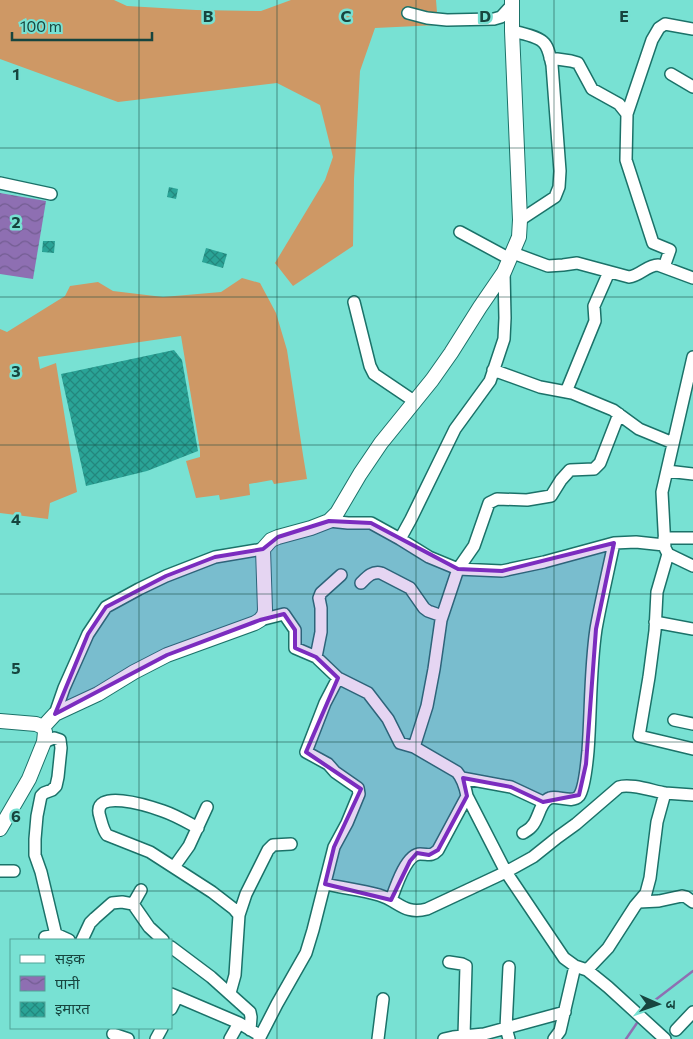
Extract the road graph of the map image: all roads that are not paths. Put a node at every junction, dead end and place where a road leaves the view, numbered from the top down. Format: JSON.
{"nodes":[{"id":1,"x":512,"y":2,"type":"edge"},
{"id":2,"x":408,"y":13,"type":"dead end"},
{"id":3,"x":693,"y":29,"type":"edge"},
{"id":4,"x":512,"y":31,"type":"junction"},
{"id":5,"x":550,"y":58,"type":"junction"},
{"id":6,"x":671,"y":74,"type":"dead end"},
{"id":7,"x":693,"y":87,"type":"edge"},
{"id":8,"x":627,"y":114,"type":"junction"},
{"id":9,"x":0,"y":183,"type":"edge"},
{"id":10,"x":51,"y":194,"type":"dead end"},
{"id":11,"x":520,"y":220,"type":"junction"},
{"id":12,"x":460,"y":232,"type":"dead end"},
{"id":13,"x":512,"y":256,"type":"junction"},
{"id":14,"x":664,"y":267,"type":"junction"},
{"id":15,"x":504,"y":272,"type":"junction"},
{"id":16,"x":609,"y":272,"type":"junction"},
{"id":17,"x":693,"y":278,"type":"edge"},
{"id":18,"x":354,"y":302,"type":"dead end"},
{"id":19,"x":693,"y":357,"type":"edge"},
{"id":20,"x":493,"y":370,"type":"junction"},
{"id":21,"x":566,"y":392,"type":"junction"},
{"id":22,"x":414,"y":401,"type":"junction"},
{"id":23,"x":619,"y":414,"type":"junction"},
{"id":24,"x":673,"y":443,"type":"junction"},
{"id":25,"x":667,"y":471,"type":"junction"},
{"id":26,"x":693,"y":474,"type":"edge"},
{"id":27,"x":329,"y":521,"type":"junction"},
{"id":28,"x":693,"y":538,"type":"edge"},
{"id":29,"x":400,"y":539,"type":"junction"},
{"id":30,"x":614,"y":544,"type":"junction"},
{"id":31,"x":665,"y":546,"type":"junction"},
{"id":32,"x":263,"y":550,"type":"junction"},
{"id":33,"x":693,"y":566,"type":"edge"},
{"id":34,"x":458,"y":570,"type":"junction"},
{"id":35,"x":340,"y":575,"type":"dead end"},
{"id":36,"x":361,"y":583,"type":"dead end"},
{"id":37,"x":442,"y":616,"type":"junction"},
{"id":38,"x":260,"y":620,"type":"junction"},
{"id":39,"x":655,"y":622,"type":"junction"},
{"id":40,"x":693,"y":629,"type":"edge"},
{"id":41,"x":316,"y":657,"type":"junction"},
{"id":42,"x":338,"y":678,"type":"junction"},
{"id":43,"x":55,"y":714,"type":"junction"},
{"id":44,"x":0,"y":720,"type":"edge"},
{"id":45,"x":674,"y":720,"type":"dead end"},
{"id":46,"x":693,"y":724,"type":"edge"},
{"id":47,"x":43,"y":727,"type":"junction"},
{"id":48,"x":44,"y":742,"type":"junction"},
{"id":49,"x":414,"y":747,"type":"junction"},
{"id":50,"x":693,"y":749,"type":"edge"},
{"id":51,"x":462,"y":778,"type":"junction"},
{"id":52,"x":665,"y":793,"type":"junction"},
{"id":53,"x":693,"y":795,"type":"edge"},
{"id":54,"x":467,"y":796,"type":"junction"},
{"id":55,"x":543,"y":802,"type":"junction"},
{"id":56,"x":207,"y":807,"type":"dead end"},
{"id":57,"x":198,"y":828,"type":"junction"},
{"id":58,"x":0,"y":829,"type":"edge"},
{"id":59,"x":523,"y":833,"type":"dead end"},
{"id":60,"x":291,"y":844,"type":"dead end"},
{"id":61,"x":174,"y":867,"type":"junction"},
{"id":62,"x":0,"y":871,"type":"edge"},
{"id":63,"x":14,"y":871,"type":"dead end"},
{"id":64,"x":506,"y":872,"type":"junction"},
{"id":65,"x":325,"y":884,"type":"junction"},
{"id":66,"x":141,"y":890,"type":"dead end"},
{"id":67,"x":391,"y":900,"type":"junction"},
{"id":68,"x":638,"y":902,"type":"junction"},
{"id":69,"x":693,"y":902,"type":"edge"},
{"id":70,"x":133,"y":904,"type":"junction"},
{"id":71,"x":239,"y":915,"type":"junction"},
{"id":72,"x":67,"y":939,"type":"edge"},
{"id":73,"x":82,"y":939,"type":"edge"},
{"id":74,"x":162,"y":939,"type":"edge"},
{"id":75,"x":172,"y":948,"type":"edge"},
{"id":76,"x":449,"y":962,"type":"dead end"},
{"id":77,"x":575,"y":966,"type":"junction"},
{"id":78,"x":509,"y":967,"type":"dead end"},
{"id":79,"x":587,"y":970,"type":"junction"},
{"id":80,"x":230,"y":993,"type":"junction"},
{"id":81,"x":174,"y":996,"type":"edge"},
{"id":82,"x":383,"y":999,"type":"dead end"},
{"id":83,"x":565,"y":1012,"type":"junction"},
{"id":84,"x":693,"y":1012,"type":"edge"},
{"id":85,"x":239,"y":1023,"type":"junction"},
{"id":86,"x":676,"y":1030,"type":"dead end"},
{"id":87,"x":113,"y":1034,"type":"edge"},
{"id":88,"x":507,"y":1034,"type":"edge"},
{"id":89,"x":256,"y":1035,"type":"edge"},
{"id":90,"x":464,"y":1036,"type":"junction"},
{"id":91,"x":128,"y":1039,"type":"edge"},
{"id":92,"x":230,"y":1039,"type":"edge"},
{"id":93,"x":378,"y":1039,"type":"edge"},
{"id":94,"x":444,"y":1039,"type":"edge"},
{"id":95,"x":554,"y":1039,"type":"edge"},
{"id":96,"x":665,"y":1039,"type":"edge"}],
"edges":[{"from":1,"to":2,"type":"street"},
{"from":1,"to":4,"type":"main road"},
{"from":3,"to":8,"type":"street"},
{"from":4,"to":5,"type":"street"},
{"from":4,"to":11,"type":"main road"},
{"from":5,"to":8,"type":"street"},
{"from":5,"to":11,"type":"street"},
{"from":6,"to":7,"type":"street"},
{"from":8,"to":14,"type":"street"},
{"from":9,"to":10,"type":"street"},
{"from":11,"to":13,"type":"main road"},
{"from":12,"to":13,"type":"street"},
{"from":13,"to":15,"type":"main road"},
{"from":13,"to":16,"type":"street"},
{"from":14,"to":16,"type":"street"},
{"from":14,"to":17,"type":"street"},
{"from":15,"to":20,"type":"street"},
{"from":15,"to":22,"type":"main road"},
{"from":16,"to":21,"type":"street"},
{"from":18,"to":22,"type":"street"},
{"from":19,"to":24,"type":"street"},
{"from":20,"to":21,"type":"street"},
{"from":20,"to":29,"type":"street"},
{"from":21,"to":23,"type":"street"},
{"from":22,"to":27,"type":"main road"},
{"from":23,"to":24,"type":"street"},
{"from":23,"to":34,"type":"street"},
{"from":24,"to":25,"type":"street"},
{"from":25,"to":26,"type":"street"},
{"from":25,"to":31,"type":"street"},
{"from":27,"to":29,"type":"street"},
{"from":27,"to":32,"type":"main road"},
{"from":28,"to":31,"type":"street"},
{"from":29,"to":34,"type":"street"},
{"from":30,"to":31,"type":"street"},
{"from":30,"to":34,"type":"street"},
{"from":30,"to":55,"type":"street"},
{"from":31,"to":33,"type":"street"},
{"from":31,"to":39,"type":"street"},
{"from":32,"to":38,"type":"main road"},
{"from":32,"to":43,"type":"street"},
{"from":34,"to":37,"type":"street"},
{"from":35,"to":41,"type":"street"},
{"from":36,"to":37,"type":"street"},
{"from":37,"to":49,"type":"street"},
{"from":38,"to":41,"type":"street"},
{"from":38,"to":43,"type":"main road"},
{"from":39,"to":40,"type":"street"},
{"from":39,"to":50,"type":"street"},
{"from":41,"to":42,"type":"street"},
{"from":42,"to":49,"type":"street"},
{"from":42,"to":65,"type":"street"},
{"from":43,"to":47,"type":"main road"},
{"from":44,"to":47,"type":"main road"},
{"from":45,"to":46,"type":"street"},
{"from":47,"to":48,"type":"main road"},
{"from":48,"to":58,"type":"main road"},
{"from":48,"to":72,"type":"street"},
{"from":49,"to":51,"type":"street"},
{"from":51,"to":54,"type":"street"},
{"from":51,"to":55,"type":"street"},
{"from":52,"to":53,"type":"street"},
{"from":52,"to":64,"type":"street"},
{"from":52,"to":68,"type":"street"},
{"from":54,"to":64,"type":"street"},
{"from":54,"to":67,"type":"street"},
{"from":55,"to":59,"type":"street"},
{"from":56,"to":57,"type":"street"},
{"from":57,"to":61,"type":"street"},
{"from":57,"to":61,"type":"street"},
{"from":60,"to":71,"type":"street"},
{"from":61,"to":71,"type":"street"},
{"from":62,"to":63,"type":"street"},
{"from":64,"to":67,"type":"street"},
{"from":64,"to":77,"type":"street"},
{"from":65,"to":67,"type":"street"},
{"from":65,"to":89,"type":"street"},
{"from":66,"to":70,"type":"street"},
{"from":68,"to":69,"type":"street"},
{"from":68,"to":79,"type":"street"},
{"from":70,"to":73,"type":"street"},
{"from":70,"to":74,"type":"street"},
{"from":71,"to":80,"type":"street"},
{"from":75,"to":80,"type":"street"},
{"from":76,"to":90,"type":"street"},
{"from":77,"to":79,"type":"street"},
{"from":77,"to":83,"type":"street"},
{"from":78,"to":88,"type":"street"},
{"from":79,"to":96,"type":"street"},
{"from":80,"to":89,"type":"street"},
{"from":81,"to":85,"type":"street"},
{"from":82,"to":93,"type":"street"},
{"from":83,"to":88,"type":"street"},
{"from":83,"to":95,"type":"street"},
{"from":84,"to":86,"type":"street"},
{"from":85,"to":89,"type":"street"},
{"from":85,"to":92,"type":"street"},
{"from":87,"to":91,"type":"street"},
{"from":88,"to":90,"type":"street"},
{"from":90,"to":94,"type":"street"}]}
